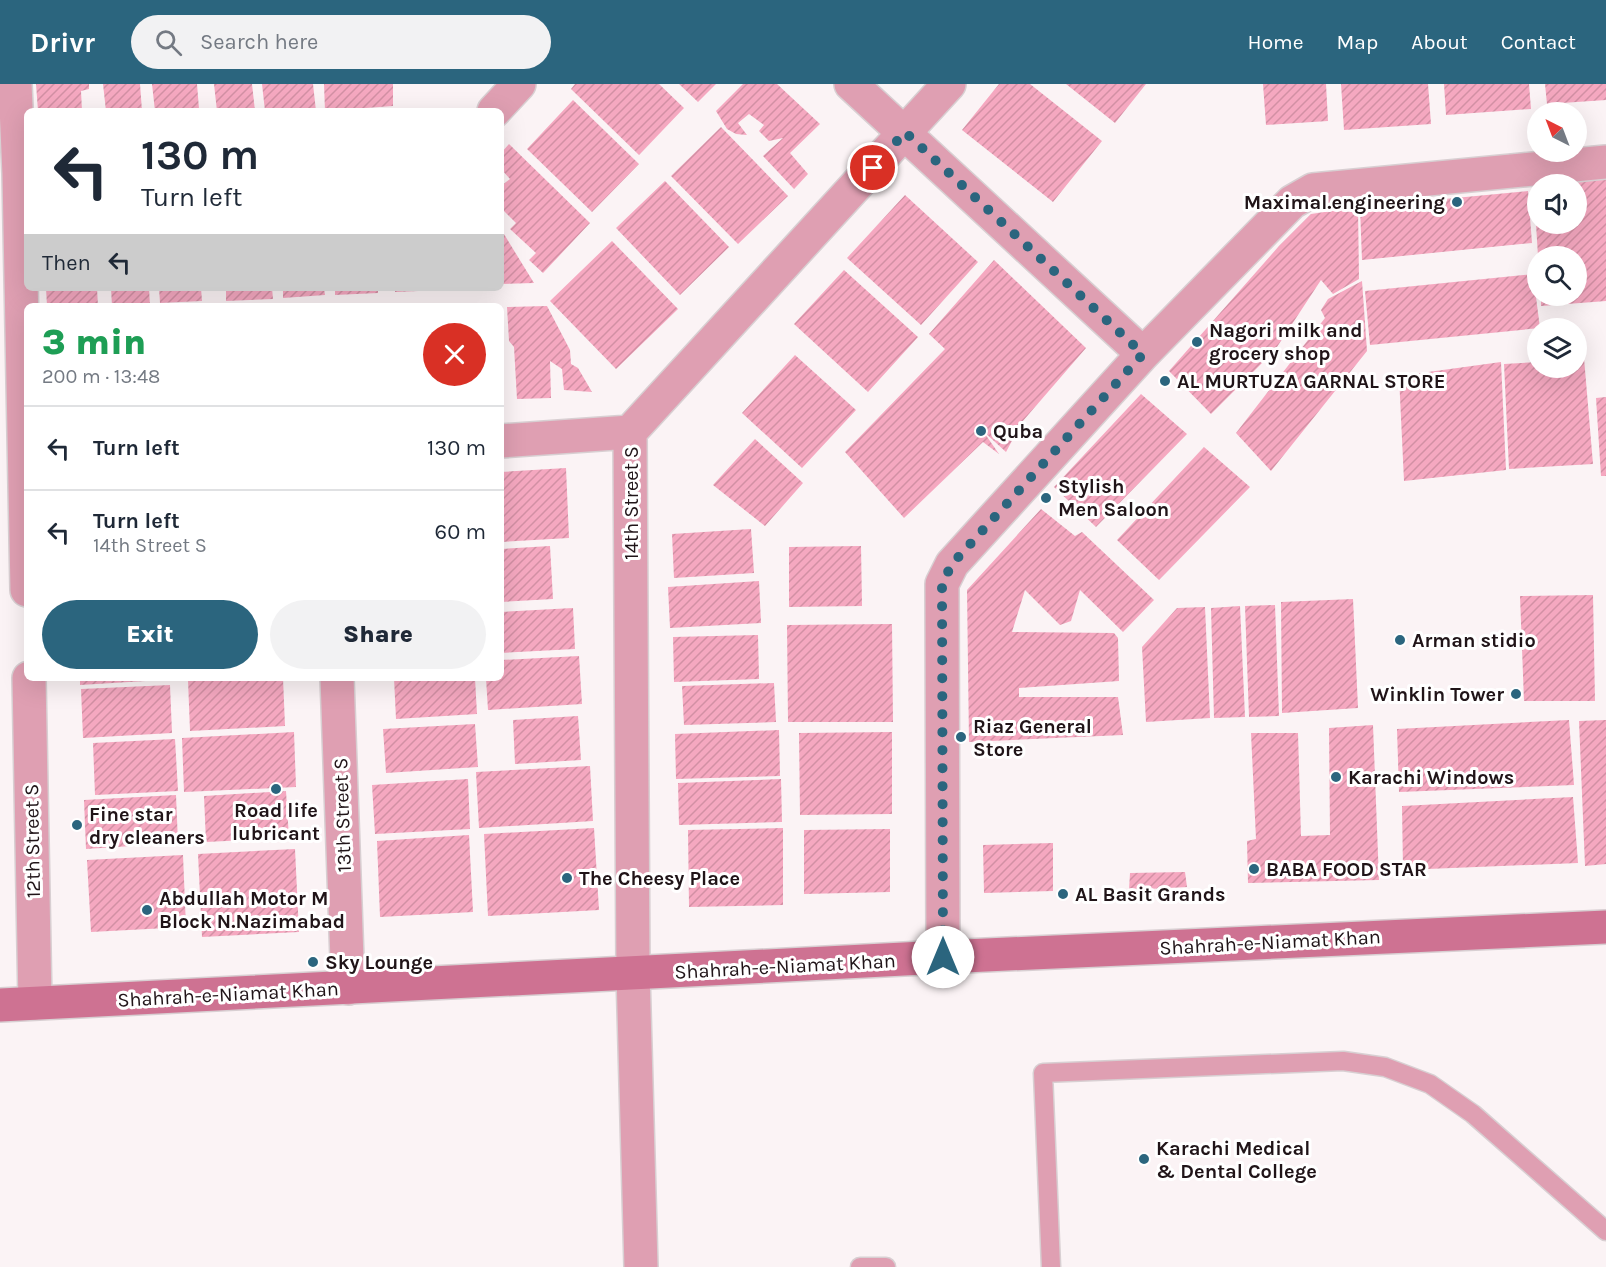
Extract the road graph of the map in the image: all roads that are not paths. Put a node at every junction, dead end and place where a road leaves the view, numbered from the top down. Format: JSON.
{"nodes":[{"id":1,"x":15,"y":84,"type":"edge"},
{"id":2,"x":519,"y":84,"type":"edge"},
{"id":3,"x":851,"y":84,"type":"edge"},
{"id":4,"x":949,"y":84,"type":"edge"},
{"id":5,"x":497,"y":108,"type":"edge"},
{"id":6,"x":905,"y":132,"type":"junction"},
{"id":7,"x":1606,"y":162,"type":"edge"},
{"id":8,"x":23,"y":174,"type":"edge"},
{"id":9,"x":24,"y":274,"type":"edge"},
{"id":10,"x":1143,"y":354,"type":"junction"},
{"id":11,"x":630,"y":432,"type":"junction"},
{"id":12,"x":504,"y":441,"type":"edge"},
{"id":13,"x":29,"y":681,"type":"edge"},
{"id":14,"x":337,"y":681,"type":"edge"},
{"id":15,"x":1606,"y":927,"type":"edge"},
{"id":16,"x":943,"y":957,"type":"junction"},
{"id":17,"x":633,"y":973,"type":"junction"},
{"id":18,"x":348,"y":988,"type":"junction"},
{"id":19,"x":35,"y":1003,"type":"junction"},
{"id":20,"x":0,"y":1005,"type":"edge"},
{"id":21,"x":1606,"y":1232,"type":"edge"},
{"id":22,"x":641,"y":1267,"type":"edge"},
{"id":23,"x":860,"y":1267,"type":"edge"},
{"id":24,"x":886,"y":1267,"type":"edge"},
{"id":25,"x":1051,"y":1267,"type":"edge"}],
"edges":[{"from":1,"to":8,"type":"street"},
{"from":2,"to":5,"type":"street"},
{"from":3,"to":6,"type":"street"},
{"from":4,"to":6,"type":"street","name":"14th Street S"},
{"from":6,"to":10,"type":"street"},
{"from":6,"to":11,"type":"street","name":"14th Street S"},
{"from":7,"to":10,"type":"street"},
{"from":8,"to":9,"type":"street"},
{"from":10,"to":16,"type":"street"},
{"from":11,"to":12,"type":"street"},
{"from":11,"to":17,"type":"street","name":"14th Street S"},
{"from":13,"to":19,"type":"street","name":"12th Street S"},
{"from":14,"to":18,"type":"street","name":"13th Street S"},
{"from":15,"to":16,"type":"main road","name":"Shahrah-e-Niamat Khan"},
{"from":16,"to":17,"type":"main road","name":"Shahrah-e-Niamat Khan"},
{"from":17,"to":18,"type":"main road","name":"Shahrah-e-Niamat Khan"},
{"from":17,"to":22,"type":"street","name":"14th Street S"},
{"from":18,"to":19,"type":"main road","name":"Shahrah-e-Niamat Khan"},
{"from":19,"to":20,"type":"main road","name":"Shahrah-e-Niamat Khan"},
{"from":21,"to":25,"type":"lane"},
{"from":23,"to":24,"type":"lane"}]}
